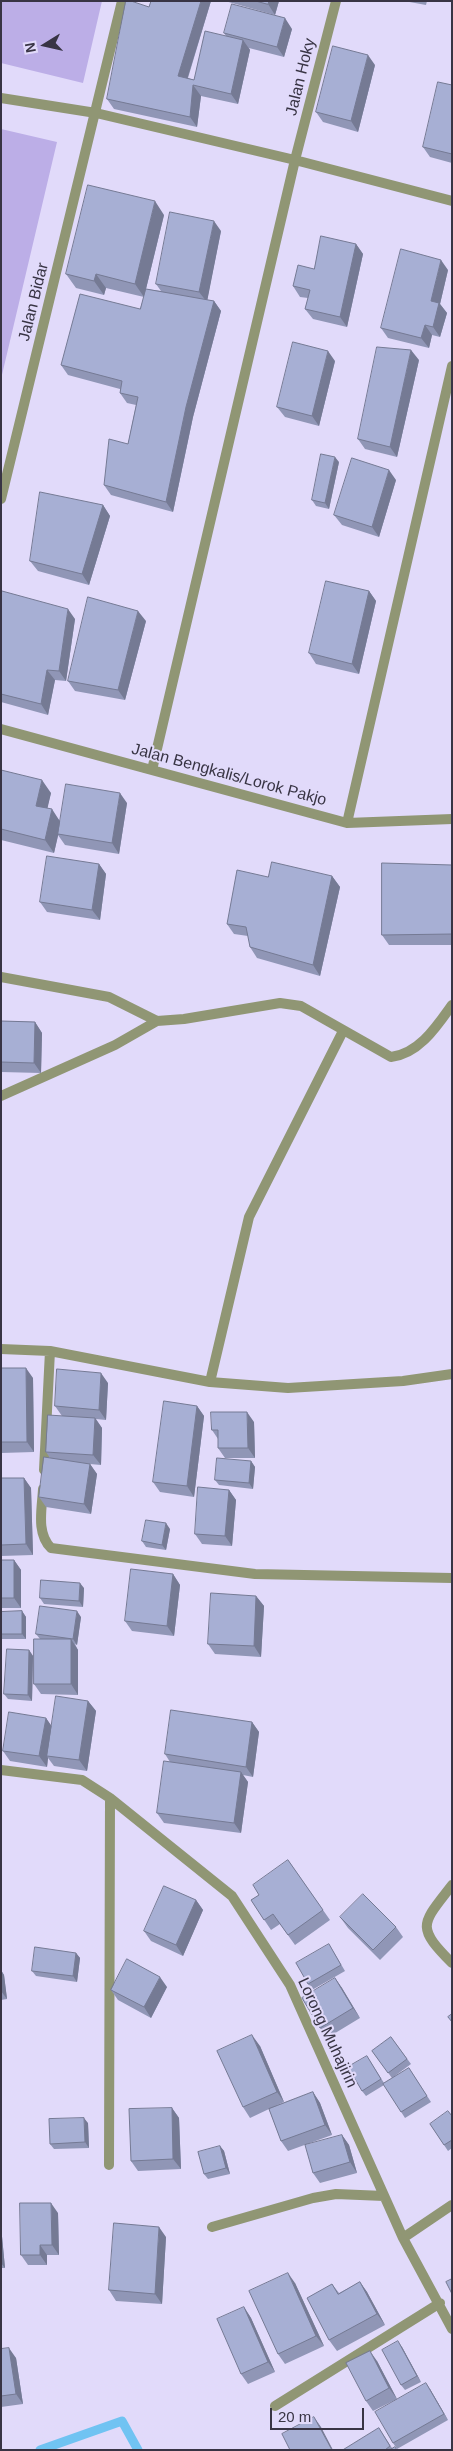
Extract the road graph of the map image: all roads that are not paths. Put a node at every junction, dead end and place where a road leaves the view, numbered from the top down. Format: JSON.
{"nodes":[{"id":1,"x":122,"y":1,"type":"edge"},
{"id":2,"x":336,"y":1,"type":"edge"},
{"id":3,"x":1,"y":98,"type":"edge"},
{"id":4,"x":96,"y":113,"type":"junction"},
{"id":5,"x":294,"y":160,"type":"junction"},
{"id":6,"x":452,"y":201,"type":"edge"},
{"id":7,"x":452,"y":366,"type":"edge"},
{"id":8,"x":1,"y":499,"type":"edge"},
{"id":9,"x":1,"y":729,"type":"edge"},
{"id":10,"x":152,"y":770,"type":"junction"},
{"id":11,"x":452,"y":819,"type":"edge"},
{"id":12,"x":347,"y":823,"type":"junction"},
{"id":13,"x":1,"y":977,"type":"edge"},
{"id":14,"x":452,"y":1005,"type":"edge"},
{"id":15,"x":157,"y":1021,"type":"junction"},
{"id":16,"x":343,"y":1031,"type":"junction"},
{"id":17,"x":1,"y":1096,"type":"edge"},
{"id":18,"x":1,"y":1349,"type":"edge"},
{"id":19,"x":50,"y":1351,"type":"junction"},
{"id":20,"x":452,"y":1374,"type":"edge"},
{"id":21,"x":210,"y":1382,"type":"junction"},
{"id":22,"x":452,"y":1578,"type":"edge"},
{"id":23,"x":1,"y":1770,"type":"edge"},
{"id":24,"x":110,"y":1798,"type":"junction"},
{"id":25,"x":452,"y":1885,"type":"edge"},
{"id":26,"x":452,"y":1963,"type":"edge"},
{"id":27,"x":109,"y":2165,"type":"dead end"},
{"id":28,"x":384,"y":2196,"type":"junction"},
{"id":29,"x":452,"y":2205,"type":"edge"},
{"id":30,"x":212,"y":2227,"type":"dead end"},
{"id":31,"x":403,"y":2238,"type":"junction"},
{"id":32,"x":440,"y":2303,"type":"junction"},
{"id":33,"x":452,"y":2329,"type":"edge"},
{"id":34,"x":275,"y":2406,"type":"dead end"}],
"edges":[{"from":1,"to":4,"type":"street","name":"Jalan Bidar"},
{"from":2,"to":5,"type":"street","name":"Jalan Hoky"},
{"from":3,"to":4,"type":"street"},
{"from":4,"to":5,"type":"street"},
{"from":4,"to":8,"type":"street","name":"Jalan Bidar"},
{"from":5,"to":6,"type":"street"},
{"from":5,"to":10,"type":"street","name":"Jalan Hoky"},
{"from":7,"to":12,"type":"street"},
{"from":9,"to":10,"type":"street","name":"Jalan Bengkalis/Lorok Pakjo"},
{"from":10,"to":12,"type":"street","name":"Jalan Bengkalis/Lorok Pakjo"},
{"from":11,"to":12,"type":"street","name":"Jalan Bengkalis/Lorok Pakjo"},
{"from":13,"to":15,"type":"street"},
{"from":14,"to":16,"type":"street"},
{"from":15,"to":16,"type":"street"},
{"from":15,"to":17,"type":"street"},
{"from":16,"to":21,"type":"street"},
{"from":18,"to":19,"type":"street"},
{"from":19,"to":21,"type":"street"},
{"from":19,"to":22,"type":"street"},
{"from":20,"to":21,"type":"street"},
{"from":23,"to":24,"type":"street","name":"Lorong Muhajirin"},
{"from":24,"to":27,"type":"street"},
{"from":24,"to":28,"type":"street","name":"Lorong Muhajirin"},
{"from":25,"to":26,"type":"street"},
{"from":28,"to":30,"type":"street"},
{"from":28,"to":31,"type":"street","name":"Lorong Muhajirin"},
{"from":29,"to":31,"type":"street"},
{"from":31,"to":32,"type":"street","name":"Lorong Muhajirin"},
{"from":32,"to":33,"type":"street","name":"Lorong Muhajirin"},
{"from":32,"to":34,"type":"street"}]}
